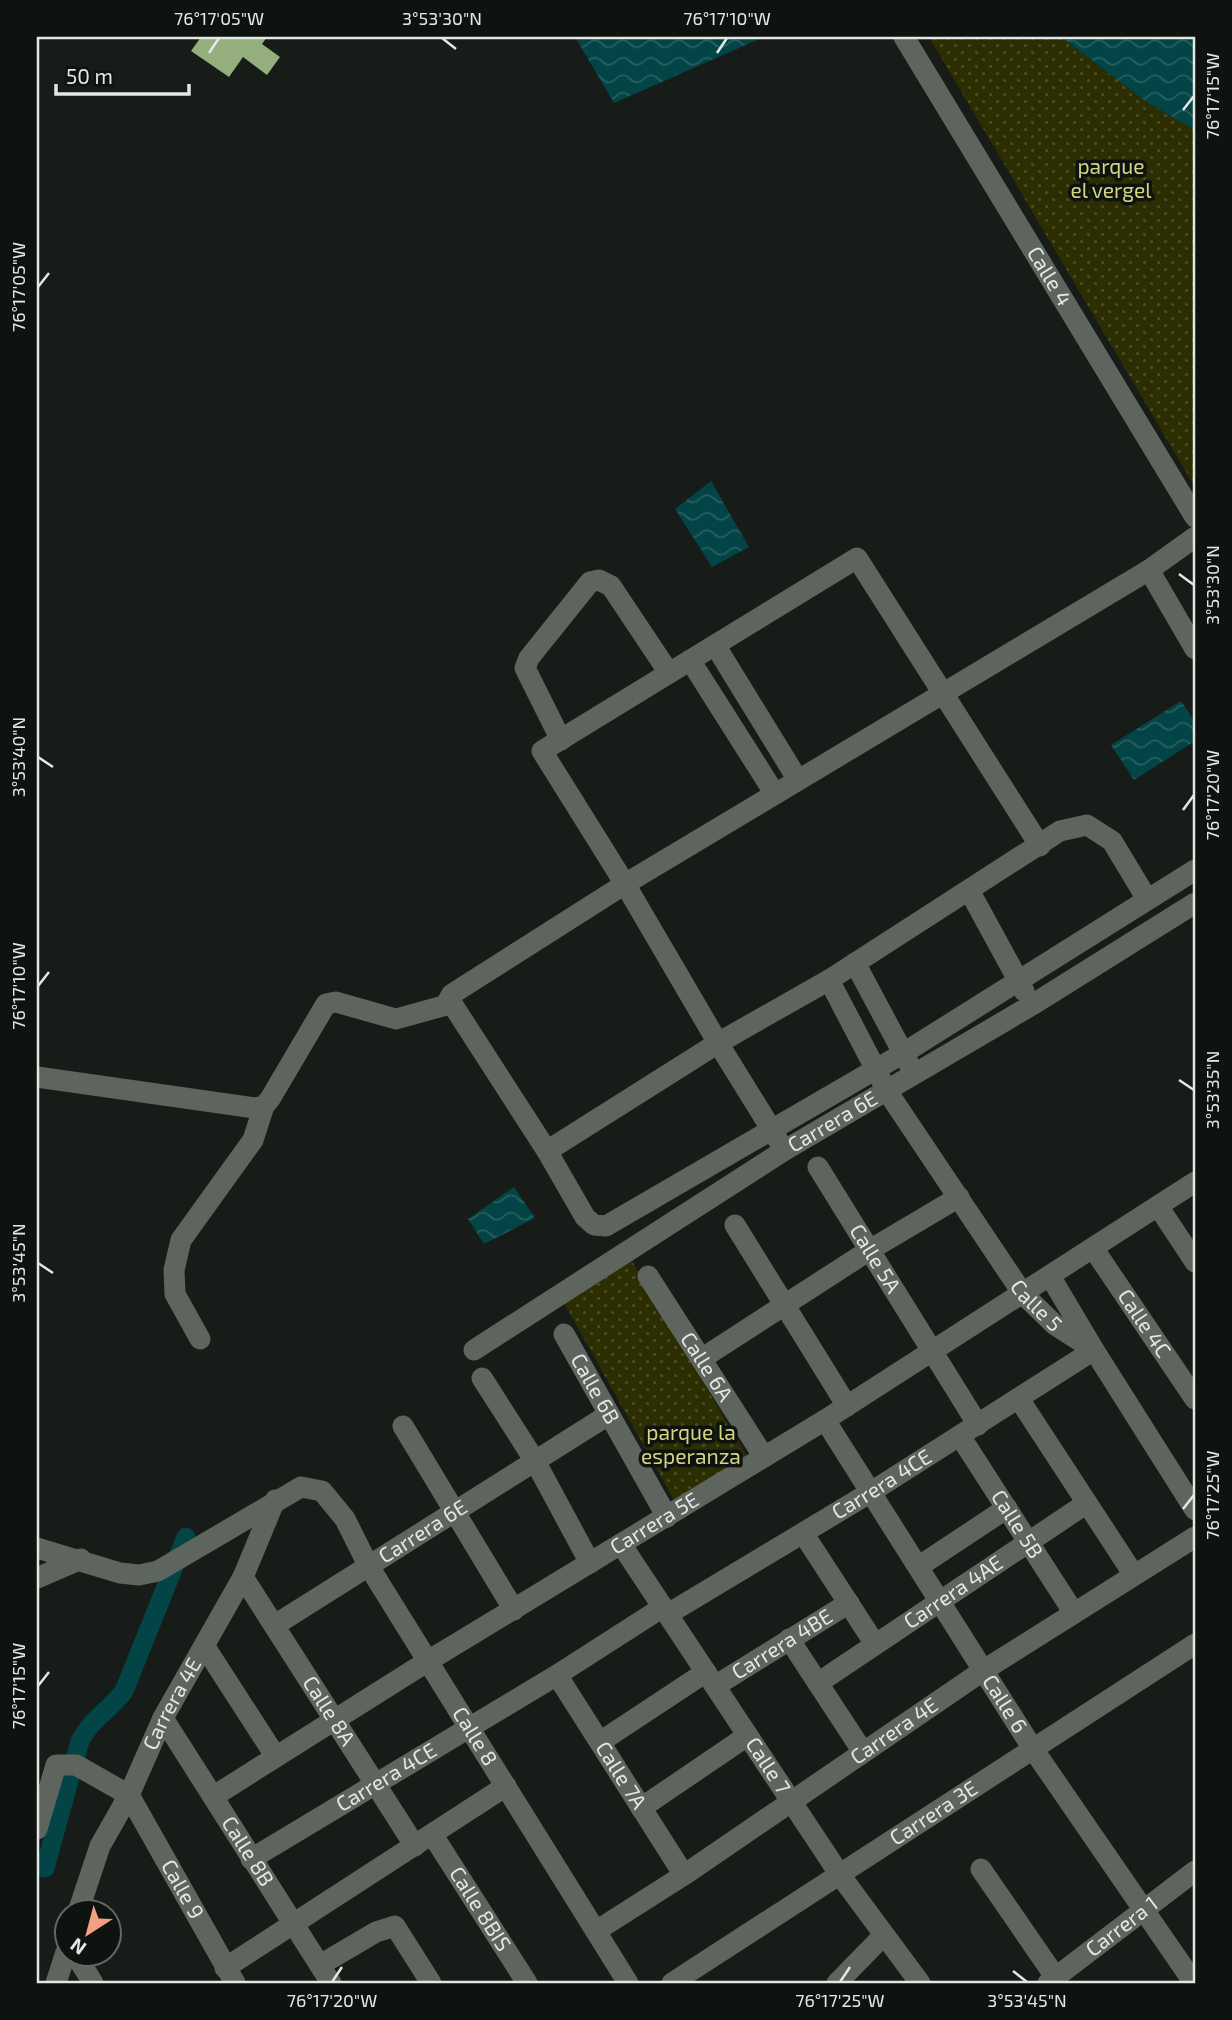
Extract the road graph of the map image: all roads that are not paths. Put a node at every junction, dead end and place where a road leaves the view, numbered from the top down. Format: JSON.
{"nodes":[{"id":1,"x":904,"y":37,"type":"edge"},
{"id":2,"x":1195,"y":517,"type":"edge"},
{"id":3,"x":1195,"y":537,"type":"edge"},
{"id":4,"x":1149,"y":569,"type":"junction"},
{"id":5,"x":715,"y":645,"type":"junction"},
{"id":6,"x":1195,"y":649,"type":"edge"},
{"id":7,"x":691,"y":660,"type":"junction"},
{"id":8,"x":669,"y":673,"type":"junction"},
{"id":9,"x":943,"y":693,"type":"junction"},
{"id":10,"x":561,"y":740,"type":"junction"},
{"id":11,"x":798,"y":780,"type":"junction"},
{"id":12,"x":775,"y":794,"type":"junction"},
{"id":13,"x":1040,"y":846,"type":"junction"},
{"id":14,"x":1195,"y":870,"type":"edge"},
{"id":15,"x":625,"y":884,"type":"junction"},
{"id":16,"x":970,"y":892,"type":"junction"},
{"id":17,"x":1147,"y":900,"type":"junction"},
{"id":18,"x":1195,"y":903,"type":"edge"},
{"id":19,"x":1127,"y":912,"type":"junction"},
{"id":20,"x":1141,"y":937,"type":"junction"},
{"id":21,"x":855,"y":963,"type":"junction"},
{"id":22,"x":829,"y":980,"type":"junction"},
{"id":23,"x":1018,"y":981,"type":"junction"},
{"id":24,"x":450,"y":1004,"type":"junction"},
{"id":25,"x":1032,"y":1005,"type":"junction"},
{"id":26,"x":718,"y":1043,"type":"junction"},
{"id":27,"x":902,"y":1054,"type":"junction"},
{"id":28,"x":874,"y":1069,"type":"junction"},
{"id":29,"x":916,"y":1074,"type":"junction"},
{"id":30,"x":37,"y":1077,"type":"edge"},
{"id":31,"x":887,"y":1091,"type":"junction"},
{"id":32,"x":264,"y":1106,"type":"junction"},
{"id":33,"x":772,"y":1130,"type":"junction"},
{"id":34,"x":785,"y":1150,"type":"junction"},
{"id":35,"x":547,"y":1151,"type":"junction"},
{"id":36,"x":722,"y":1160,"type":"junction"},
{"id":37,"x":818,"y":1167,"type":"dead end"},
{"id":38,"x":735,"y":1182,"type":"junction"},
{"id":39,"x":1195,"y":1182,"type":"edge"},
{"id":40,"x":670,"y":1191,"type":"junction"},
{"id":41,"x":959,"y":1197,"type":"junction"},
{"id":42,"x":1158,"y":1206,"type":"junction"},
{"id":43,"x":684,"y":1213,"type":"junction"},
{"id":44,"x":735,"y":1225,"type":"dead end"},
{"id":45,"x":1093,"y":1248,"type":"junction"},
{"id":46,"x":868,"y":1251,"type":"junction"},
{"id":47,"x":1195,"y":1262,"type":"edge"},
{"id":48,"x":648,"y":1276,"type":"dead end"},
{"id":49,"x":1050,"y":1276,"type":"junction"},
{"id":50,"x":1023,"y":1294,"type":"junction"},
{"id":51,"x":784,"y":1306,"type":"junction"},
{"id":52,"x":564,"y":1334,"type":"dead end"},
{"id":53,"x":200,"y":1339,"type":"dead end"},
{"id":54,"x":474,"y":1350,"type":"dead end"},
{"id":55,"x":1094,"y":1350,"type":"junction"},
{"id":56,"x":931,"y":1352,"type":"junction"},
{"id":57,"x":701,"y":1359,"type":"junction"},
{"id":58,"x":482,"y":1378,"type":"dead end"},
{"id":59,"x":1019,"y":1399,"type":"junction"},
{"id":60,"x":1195,"y":1399,"type":"edge"},
{"id":61,"x":847,"y":1406,"type":"junction"},
{"id":62,"x":608,"y":1415,"type":"junction"},
{"id":63,"x":825,"y":1420,"type":"junction"},
{"id":64,"x":978,"y":1424,"type":"junction"},
{"id":65,"x":402,"y":1426,"type":"dead end"},
{"id":66,"x":960,"y":1436,"type":"junction"},
{"id":67,"x":764,"y":1457,"type":"junction"},
{"id":68,"x":535,"y":1461,"type":"junction"},
{"id":69,"x":871,"y":1492,"type":"junction"},
{"id":70,"x":1192,"y":1499,"type":"edge"},
{"id":71,"x":275,"y":1500,"type":"junction"},
{"id":72,"x":1087,"y":1503,"type":"junction"},
{"id":73,"x":1007,"y":1508,"type":"junction"},
{"id":74,"x":454,"y":1511,"type":"junction"},
{"id":75,"x":667,"y":1517,"type":"junction"},
{"id":76,"x":803,"y":1533,"type":"junction"},
{"id":77,"x":1195,"y":1537,"type":"edge"},
{"id":78,"x":1028,"y":1542,"type":"junction"},
{"id":79,"x":621,"y":1544,"type":"junction"},
{"id":80,"x":37,"y":1548,"type":"edge"},
{"id":81,"x":81,"y":1559,"type":"junction"},
{"id":82,"x":590,"y":1563,"type":"junction"},
{"id":83,"x":368,"y":1565,"type":"junction"},
{"id":84,"x":918,"y":1567,"type":"junction"},
{"id":85,"x":1134,"y":1575,"type":"junction"},
{"id":86,"x":243,"y":1577,"type":"junction"},
{"id":87,"x":37,"y":1578,"type":"edge"},
{"id":88,"x":940,"y":1601,"type":"junction"},
{"id":89,"x":849,"y":1603,"type":"junction"},
{"id":90,"x":514,"y":1610,"type":"junction"},
{"id":91,"x":665,"y":1610,"type":"junction"},
{"id":92,"x":1074,"y":1613,"type":"junction"},
{"id":93,"x":275,"y":1625,"type":"junction"},
{"id":94,"x":789,"y":1639,"type":"junction"},
{"id":95,"x":875,"y":1644,"type":"junction"},
{"id":96,"x":1195,"y":1644,"type":"edge"},
{"id":97,"x":205,"y":1647,"type":"junction"},
{"id":98,"x":428,"y":1661,"type":"junction"},
{"id":99,"x":984,"y":1670,"type":"junction"},
{"id":100,"x":557,"y":1675,"type":"junction"},
{"id":101,"x":710,"y":1679,"type":"junction"},
{"id":102,"x":818,"y":1683,"type":"junction"},
{"id":103,"x":163,"y":1718,"type":"junction"},
{"id":104,"x":337,"y":1720,"type":"junction"},
{"id":105,"x":469,"y":1727,"type":"junction"},
{"id":106,"x":747,"y":1736,"type":"junction"},
{"id":107,"x":600,"y":1742,"type":"junction"},
{"id":108,"x":1034,"y":1749,"type":"junction"},
{"id":109,"x":863,"y":1752,"type":"junction"},
{"id":110,"x":276,"y":1757,"type":"junction"},
{"id":111,"x":375,"y":1783,"type":"junction"},
{"id":112,"x":506,"y":1786,"type":"junction"},
{"id":113,"x":129,"y":1796,"type":"junction"},
{"id":114,"x":214,"y":1796,"type":"junction"},
{"id":115,"x":792,"y":1801,"type":"junction"},
{"id":116,"x":641,"y":1808,"type":"junction"},
{"id":117,"x":37,"y":1829,"type":"edge"},
{"id":118,"x":424,"y":1840,"type":"junction"},
{"id":119,"x":251,"y":1859,"type":"junction"},
{"id":120,"x":981,"y":1869,"type":"dead end"},
{"id":121,"x":1195,"y":1871,"type":"edge"},
{"id":122,"x":684,"y":1875,"type":"junction"},
{"id":123,"x":840,"y":1875,"type":"junction"},
{"id":124,"x":83,"y":1898,"type":"edge"},
{"id":125,"x":1144,"y":1910,"type":"junction"},
{"id":126,"x":293,"y":1924,"type":"junction"},
{"id":127,"x":596,"y":1931,"type":"junction"},
{"id":128,"x":884,"y":1935,"type":"junction"},
{"id":129,"x":84,"y":1968,"type":"edge"},
{"id":130,"x":326,"y":1974,"type":"edge"},
{"id":131,"x":230,"y":1975,"type":"edge"},
{"id":132,"x":1052,"y":1980,"type":"edge"},
{"id":133,"x":93,"y":1983,"type":"edge"},
{"id":134,"x":431,"y":1983,"type":"edge"},
{"id":135,"x":527,"y":1983,"type":"edge"},
{"id":136,"x":628,"y":1983,"type":"edge"},
{"id":137,"x":671,"y":1983,"type":"edge"},
{"id":138,"x":837,"y":1983,"type":"edge"},
{"id":139,"x":920,"y":1983,"type":"edge"},
{"id":140,"x":1194,"y":1983,"type":"edge"}],
"edges":[{"from":1,"to":2,"type":"street","name":"Calle 4"},
{"from":3,"to":4,"type":"street"},
{"from":4,"to":6,"type":"street"},
{"from":4,"to":9,"type":"street"},
{"from":5,"to":7,"type":"street"},
{"from":5,"to":9,"type":"street"},
{"from":5,"to":11,"type":"street"},
{"from":7,"to":8,"type":"street"},
{"from":7,"to":12,"type":"street"},
{"from":8,"to":10,"type":"street"},
{"from":8,"to":10,"type":"street"},
{"from":9,"to":11,"type":"street"},
{"from":9,"to":13,"type":"street"},
{"from":10,"to":15,"type":"street"},
{"from":11,"to":12,"type":"street"},
{"from":12,"to":15,"type":"street"},
{"from":13,"to":16,"type":"street"},
{"from":13,"to":17,"type":"street"},
{"from":14,"to":17,"type":"street","name":"Carrera 6E"},
{"from":15,"to":24,"type":"street"},
{"from":15,"to":26,"type":"street"},
{"from":16,"to":21,"type":"street"},
{"from":16,"to":23,"type":"street"},
{"from":17,"to":19,"type":"street","name":"Carrera 6E"},
{"from":18,"to":20,"type":"street","name":"Carrera 6E"},
{"from":19,"to":20,"type":"street"},
{"from":19,"to":23,"type":"street","name":"Carrera 6E"},
{"from":20,"to":25,"type":"street","name":"Carrera 6E"},
{"from":21,"to":22,"type":"street"},
{"from":21,"to":27,"type":"street"},
{"from":22,"to":26,"type":"street"},
{"from":22,"to":28,"type":"street","name":"Calle 5"},
{"from":23,"to":25,"type":"street"},
{"from":23,"to":27,"type":"street","name":"Carrera 6E"},
{"from":24,"to":32,"type":"street"},
{"from":24,"to":35,"type":"street"},
{"from":25,"to":29,"type":"street","name":"Carrera 6E"},
{"from":26,"to":33,"type":"street"},
{"from":26,"to":35,"type":"street"},
{"from":27,"to":28,"type":"street","name":"Carrera 6E"},
{"from":27,"to":29,"type":"street"},
{"from":28,"to":31,"type":"street","name":"Calle 5"},
{"from":28,"to":33,"type":"street","name":"Carrera 6E"},
{"from":29,"to":31,"type":"street","name":"Carrera 6E"},
{"from":30,"to":32,"type":"street"},
{"from":31,"to":34,"type":"street","name":"Carrera 6E"},
{"from":31,"to":41,"type":"street","name":"Calle 5"},
{"from":32,"to":53,"type":"street"},
{"from":33,"to":34,"type":"street"},
{"from":33,"to":36,"type":"street","name":"Carrera 6E"},
{"from":34,"to":38,"type":"street","name":"Carrera 6E"},
{"from":35,"to":40,"type":"street","name":"Carrera 6E"},
{"from":36,"to":38,"type":"street"},
{"from":36,"to":40,"type":"street","name":"Carrera 6E"},
{"from":37,"to":46,"type":"street","name":"Calle 5A"},
{"from":38,"to":43,"type":"street","name":"Carrera 6E"},
{"from":39,"to":42,"type":"street","name":"Carrera 5E"},
{"from":40,"to":43,"type":"street"},
{"from":41,"to":46,"type":"street"},
{"from":41,"to":50,"type":"street","name":"Calle 5"},
{"from":42,"to":45,"type":"street","name":"Carrera 5E"},
{"from":42,"to":47,"type":"street"},
{"from":43,"to":54,"type":"street","name":"Carrera 6E"},
{"from":44,"to":51,"type":"street"},
{"from":45,"to":49,"type":"street","name":"Carrera 5E"},
{"from":45,"to":60,"type":"street","name":"Calle 4C"},
{"from":46,"to":51,"type":"street"},
{"from":46,"to":56,"type":"street","name":"Calle 5A"},
{"from":48,"to":57,"type":"street","name":"Calle 6A"},
{"from":49,"to":50,"type":"street","name":"Carrera 5E"},
{"from":49,"to":55,"type":"street"},
{"from":50,"to":55,"type":"street","name":"Calle 5"},
{"from":50,"to":56,"type":"street","name":"Carrera 5E"},
{"from":51,"to":57,"type":"street"},
{"from":51,"to":61,"type":"street"},
{"from":52,"to":62,"type":"street","name":"Calle 6B"},
{"from":55,"to":59,"type":"street","name":"Carrera 4CE"},
{"from":55,"to":70,"type":"street","name":"Calle 5"},
{"from":56,"to":61,"type":"street","name":"Carrera 5E"},
{"from":56,"to":64,"type":"street","name":"Calle 5A"},
{"from":57,"to":67,"type":"street","name":"Calle 6A"},
{"from":58,"to":68,"type":"street"},
{"from":59,"to":64,"type":"street","name":"Carrera 4CE"},
{"from":59,"to":72,"type":"street"},
{"from":61,"to":63,"type":"street","name":"Carrera 5E"},
{"from":62,"to":68,"type":"street","name":"Carrera 6E"},
{"from":62,"to":75,"type":"street","name":"Calle 6B"},
{"from":63,"to":67,"type":"street","name":"Carrera 5E"},
{"from":63,"to":69,"type":"street","name":"Calle 6"},
{"from":64,"to":66,"type":"street","name":"Carrera 4CE"},
{"from":65,"to":74,"type":"street"},
{"from":66,"to":69,"type":"street","name":"Carrera 4CE"},
{"from":66,"to":73,"type":"street","name":"Calle 5B"},
{"from":67,"to":75,"type":"street","name":"Carrera 5E"},
{"from":68,"to":74,"type":"street","name":"Carrera 6E"},
{"from":68,"to":82,"type":"street"},
{"from":69,"to":76,"type":"street","name":"Carrera 4CE"},
{"from":69,"to":84,"type":"street","name":"Calle 6"},
{"from":71,"to":81,"type":"street"},
{"from":71,"to":83,"type":"street","name":"Calle 8"},
{"from":71,"to":86,"type":"street","name":"Carrera 4E"},
{"from":72,"to":78,"type":"street","name":"Carrera 4AE"},
{"from":72,"to":85,"type":"street"},
{"from":73,"to":78,"type":"street","name":"Calle 5B"},
{"from":73,"to":84,"type":"street"},
{"from":74,"to":83,"type":"street","name":"Carrera 6E"},
{"from":74,"to":90,"type":"street"},
{"from":75,"to":79,"type":"street","name":"Carrera 5E"},
{"from":76,"to":89,"type":"street"},
{"from":76,"to":91,"type":"street","name":"Carrera 4CE"},
{"from":77,"to":85,"type":"street","name":"Carrera 4E"},
{"from":78,"to":88,"type":"street","name":"Carrera 4AE"},
{"from":78,"to":92,"type":"street","name":"Calle 5B"},
{"from":79,"to":82,"type":"street","name":"Carrera 5E"},
{"from":79,"to":91,"type":"street","name":"Calle 7"},
{"from":80,"to":81,"type":"street"},
{"from":81,"to":87,"type":"street"},
{"from":82,"to":90,"type":"street","name":"Carrera 5E"},
{"from":83,"to":93,"type":"street","name":"Carrera 6E"},
{"from":83,"to":98,"type":"street","name":"Calle 8"},
{"from":84,"to":88,"type":"street","name":"Calle 6"},
{"from":85,"to":92,"type":"street","name":"Carrera 4E"},
{"from":86,"to":93,"type":"street","name":"Calle 8A"},
{"from":86,"to":97,"type":"street","name":"Carrera 4E"},
{"from":88,"to":95,"type":"street","name":"Carrera 4AE"},
{"from":88,"to":99,"type":"street","name":"Calle 6"},
{"from":89,"to":94,"type":"street","name":"Carrera 4BE"},
{"from":89,"to":95,"type":"street"},
{"from":90,"to":98,"type":"street","name":"Carrera 5E"},
{"from":91,"to":100,"type":"street","name":"Carrera 4CE"},
{"from":91,"to":101,"type":"street","name":"Calle 7"},
{"from":92,"to":99,"type":"street","name":"Carrera 4E"},
{"from":93,"to":104,"type":"street","name":"Calle 8A"},
{"from":94,"to":101,"type":"street","name":"Carrera 4BE"},
{"from":94,"to":102,"type":"street"},
{"from":95,"to":102,"type":"street","name":"Carrera 4AE"},
{"from":96,"to":108,"type":"street","name":"Carrera 3E"},
{"from":97,"to":103,"type":"street","name":"Carrera 4E"},
{"from":97,"to":110,"type":"street"},
{"from":98,"to":104,"type":"street","name":"Carrera 5E"},
{"from":98,"to":105,"type":"street","name":"Calle 8"},
{"from":99,"to":108,"type":"street","name":"Calle 6"},
{"from":99,"to":109,"type":"street","name":"Carrera 4E"},
{"from":100,"to":105,"type":"street","name":"Carrera 4CE"},
{"from":100,"to":107,"type":"street","name":"Calle 7A"},
{"from":101,"to":106,"type":"street","name":"Calle 7"},
{"from":101,"to":107,"type":"street","name":"Carrera 4BE"},
{"from":102,"to":109,"type":"street"},
{"from":103,"to":113,"type":"street","name":"Carrera 4E"},
{"from":103,"to":114,"type":"street","name":"Calle 8B"},
{"from":104,"to":110,"type":"street","name":"Carrera 5E"},
{"from":104,"to":111,"type":"street","name":"Calle 8A"},
{"from":105,"to":111,"type":"street","name":"Carrera 4CE"},
{"from":105,"to":112,"type":"street","name":"Calle 8"},
{"from":106,"to":115,"type":"street","name":"Calle 7"},
{"from":106,"to":116,"type":"street"},
{"from":107,"to":116,"type":"street","name":"Calle 7A"},
{"from":108,"to":123,"type":"street","name":"Carrera 3E"},
{"from":108,"to":125,"type":"street","name":"Calle 6"},
{"from":109,"to":115,"type":"street","name":"Carrera 4E"},
{"from":110,"to":114,"type":"street","name":"Carrera 5E"},
{"from":111,"to":118,"type":"street","name":"Calle 8A"},
{"from":111,"to":119,"type":"street","name":"Carrera 4CE"},
{"from":112,"to":118,"type":"street"},
{"from":112,"to":127,"type":"street","name":"Calle 8"},
{"from":113,"to":117,"type":"street"},
{"from":113,"to":124,"type":"street","name":"Carrera 4E"},
{"from":113,"to":131,"type":"street","name":"Calle 9"},
{"from":114,"to":119,"type":"street","name":"Calle 8B"},
{"from":115,"to":122,"type":"street","name":"Carrera 4E"},
{"from":115,"to":123,"type":"street","name":"Calle 7"},
{"from":116,"to":122,"type":"street","name":"Calle 7A"},
{"from":118,"to":126,"type":"street"},
{"from":118,"to":135,"type":"street","name":"Calle 8BIS"},
{"from":119,"to":126,"type":"street","name":"Calle 8B"},
{"from":120,"to":132,"type":"street"},
{"from":121,"to":125,"type":"street","name":"Carrera 1"},
{"from":122,"to":127,"type":"street","name":"Carrera 4E"},
{"from":123,"to":128,"type":"street","name":"Calle 7"},
{"from":123,"to":137,"type":"street","name":"Carrera 3E"},
{"from":125,"to":132,"type":"street","name":"Carrera 1"},
{"from":125,"to":140,"type":"street","name":"Calle 6"},
{"from":126,"to":130,"type":"street","name":"Calle 8B"},
{"from":126,"to":131,"type":"street"},
{"from":127,"to":136,"type":"street","name":"Calle 8"},
{"from":128,"to":138,"type":"street"},
{"from":128,"to":139,"type":"street","name":"Calle 7"},
{"from":129,"to":133,"type":"street"},
{"from":130,"to":134,"type":"street"}]}
